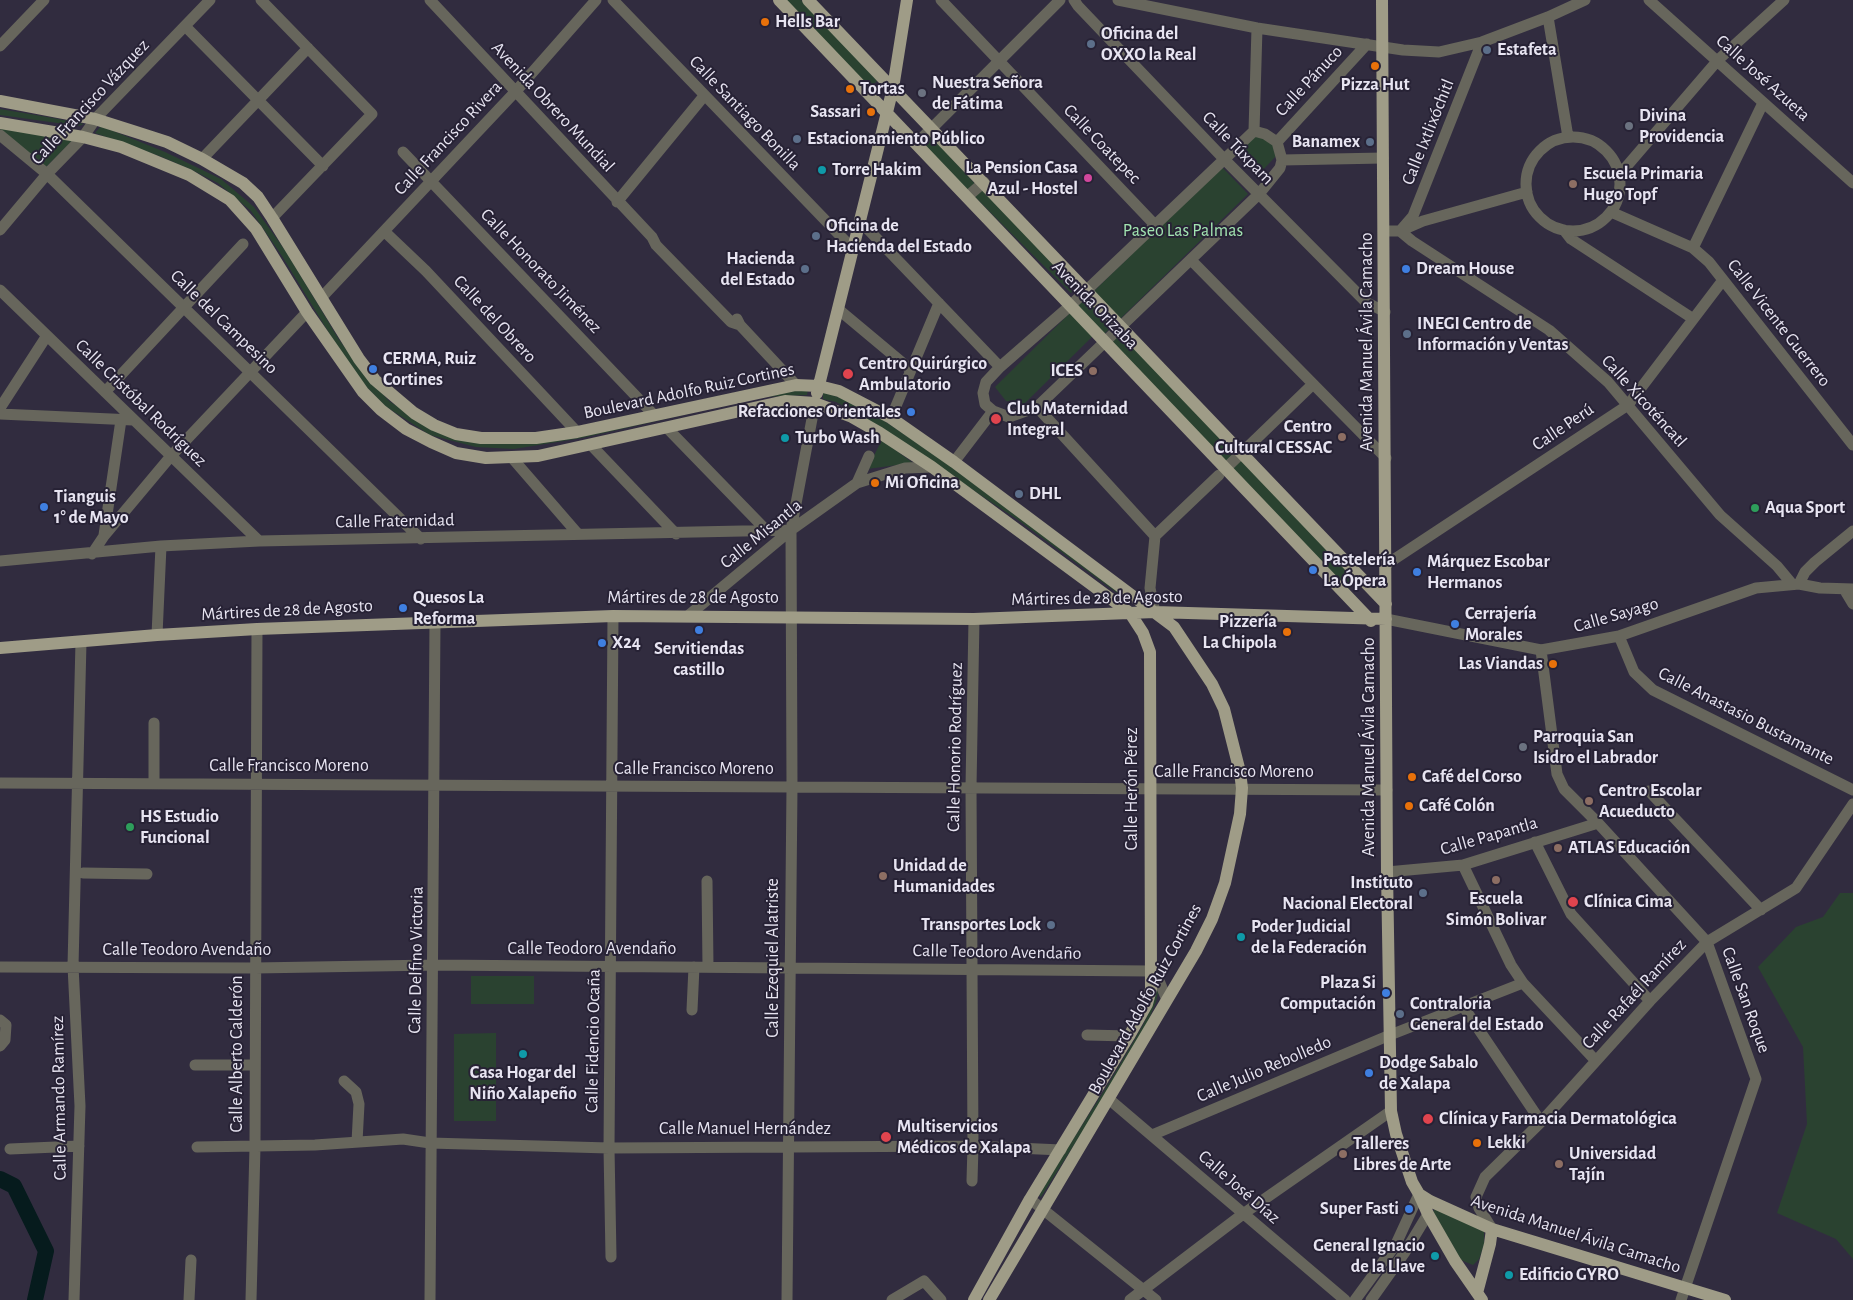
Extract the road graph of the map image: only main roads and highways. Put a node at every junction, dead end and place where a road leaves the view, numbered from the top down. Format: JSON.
{"nodes":[{"id":1,"x":779,"y":0,"type":"edge"},
{"id":2,"x":808,"y":0,"type":"edge"},
{"id":3,"x":907,"y":0,"type":"edge"},
{"id":4,"x":1382,"y":0,"type":"edge"},
{"id":5,"x":893,"y":88,"type":"junction"},
{"id":6,"x":0,"y":101,"type":"edge"},
{"id":7,"x":887,"y":113,"type":"junction"},
{"id":8,"x":0,"y":123,"type":"edge"},
{"id":9,"x":819,"y":386,"type":"junction"},
{"id":10,"x":815,"y":403,"type":"junction"},
{"id":11,"x":1364,"y":581,"type":"junction"},
{"id":12,"x":1346,"y":595,"type":"junction"},
{"id":13,"x":1386,"y":604,"type":"junction"},
{"id":14,"x":1155,"y":612,"type":"junction"},
{"id":15,"x":1130,"y":613,"type":"junction"},
{"id":16,"x":1368,"y":619,"type":"junction"},
{"id":17,"x":1386,"y":619,"type":"junction"},
{"id":18,"x":1386,"y":634,"type":"junction"},
{"id":19,"x":0,"y":648,"type":"edge"},
{"id":20,"x":1150,"y":971,"type":"joint"},
{"id":21,"x":1419,"y":1194,"type":"junction"},
{"id":22,"x":1492,"y":1229,"type":"junction"},
{"id":23,"x":1455,"y":1261,"type":"junction"},
{"id":24,"x":1486,"y":1261,"type":"junction"},
{"id":25,"x":1682,"y":1294,"type":"edge"},
{"id":26,"x":1479,"y":1296,"type":"edge"},
{"id":27,"x":974,"y":1300,"type":"edge"},
{"id":28,"x":989,"y":1300,"type":"edge"},
{"id":29,"x":1725,"y":1300,"type":"edge"}],
"edges":[{"from":1,"to":7,"type":"main road","name":"Avenida Orizaba"},
{"from":2,"to":5,"type":"main road","name":"Avenida Orizaba"},
{"from":3,"to":5,"type":"main road"},
{"from":4,"to":13,"type":"main road","name":"Avenida Manuel Ávila Camacho"},
{"from":5,"to":7,"type":"main road"},
{"from":5,"to":11,"type":"main road","name":"Avenida Orizaba"},
{"from":6,"to":9,"type":"main road","name":"Boulevard Adolfo Ruiz Cortines"},
{"from":7,"to":9,"type":"main road"},
{"from":7,"to":12,"type":"main road","name":"Avenida Orizaba"},
{"from":8,"to":10,"type":"main road","name":"Boulevard Adolfo Ruiz Cortines"},
{"from":9,"to":10,"type":"main road"},
{"from":9,"to":14,"type":"main road","name":"Boulevard Adolfo Ruiz Cortines"},
{"from":10,"to":15,"type":"main road","name":"Boulevard Adolfo Ruiz Cortines"},
{"from":11,"to":12,"type":"main road"},
{"from":11,"to":13,"type":"main road","name":"Avenida Orizaba"},
{"from":12,"to":16,"type":"main road","name":"Avenida Orizaba"},
{"from":13,"to":17,"type":"main road","name":"Avenida Manuel Ávila Camacho"},
{"from":14,"to":15,"type":"main road","name":"Mártires de 28 de Agosto"},
{"from":14,"to":16,"type":"main road","name":"Mártires de 28 de Agosto"},
{"from":14,"to":28,"type":"main road","name":"Boulevard Adolfo Ruiz Cortines"},
{"from":15,"to":19,"type":"main road","name":"Mártires de 28 de Agosto"},
{"from":15,"to":20,"type":"main road","name":"Calle Herón Pérez"},
{"from":16,"to":17,"type":"main road","name":"Mártires de 28 de Agosto"},
{"from":16,"to":18,"type":"main road","name":"Avenida Orizaba"},
{"from":17,"to":18,"type":"main road","name":"Avenida Manuel Ávila Camacho"},
{"from":18,"to":21,"type":"main road","name":"Avenida Manuel Ávila Camacho"},
{"from":20,"to":27,"type":"main road","name":"Boulevard Adolfo Ruiz Cortines"},
{"from":21,"to":22,"type":"main road","name":"Avenida Manuel Ávila Camacho"},
{"from":21,"to":23,"type":"main road"},
{"from":22,"to":24,"type":"main road"},
{"from":22,"to":25,"type":"main road","name":"Avenida Manuel Ávila Camacho"},
{"from":23,"to":24,"type":"main road"},
{"from":23,"to":26,"type":"main road"},
{"from":24,"to":26,"type":"main road"},
{"from":25,"to":29,"type":"main road","name":"Avenida Manuel Ávila Camacho"}]}
